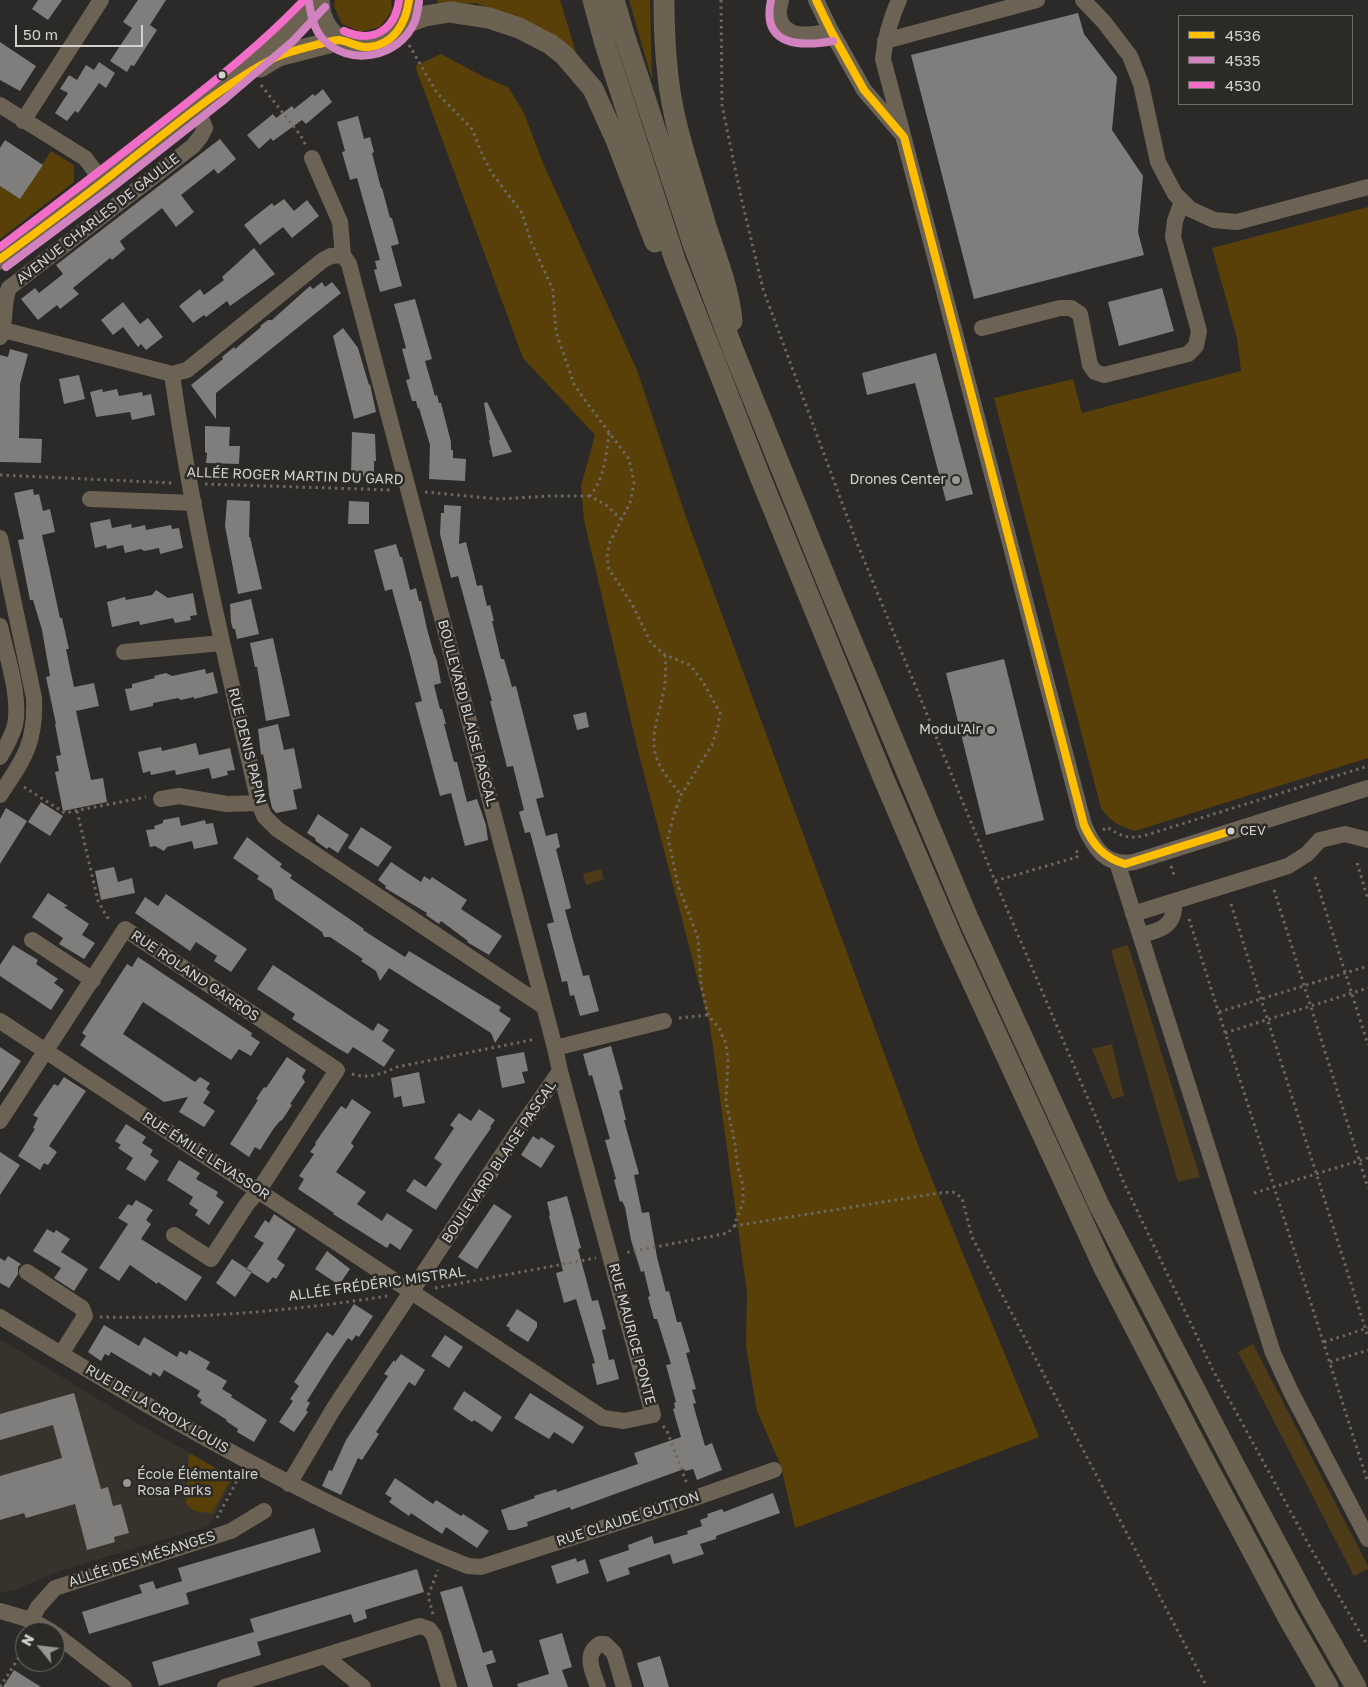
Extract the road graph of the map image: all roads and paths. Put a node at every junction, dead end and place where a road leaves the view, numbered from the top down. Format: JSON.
{"nodes":[{"id":1,"x":101,"y":0,"type":"edge"},
{"id":2,"x":319,"y":0,"type":"edge"},
{"id":3,"x":408,"y":0,"type":"edge"},
{"id":4,"x":593,"y":0,"type":"edge"},
{"id":5,"x":614,"y":0,"type":"edge"},
{"id":6,"x":664,"y":0,"type":"edge"},
{"id":7,"x":721,"y":0,"type":"edge"},
{"id":8,"x":781,"y":0,"type":"edge"},
{"id":9,"x":816,"y":0,"type":"edge"},
{"id":10,"x":899,"y":0,"type":"edge"},
{"id":11,"x":1037,"y":0,"type":"edge"},
{"id":12,"x":1083,"y":0,"type":"edge"},
{"id":13,"x":400,"y":28,"type":"junction"},
{"id":14,"x":831,"y":31,"type":"junction"},
{"id":15,"x":340,"y":40,"type":"junction"},
{"id":16,"x":885,"y":41,"type":"junction"},
{"id":17,"x":252,"y":72,"type":"junction"},
{"id":18,"x":219,"y":90,"type":"junction"},
{"id":19,"x":0,"y":105,"type":"edge"},
{"id":20,"x":197,"y":108,"type":"junction"},
{"id":21,"x":23,"y":120,"type":"junction"},
{"id":22,"x":904,"y":137,"type":"junction"},
{"id":23,"x":312,"y":158,"type":"joint"},
{"id":24,"x":104,"y":182,"type":"junction"},
{"id":25,"x":1368,"y":187,"type":"edge"},
{"id":26,"x":1182,"y":201,"type":"junction"},
{"id":27,"x":343,"y":255,"type":"junction"},
{"id":28,"x":0,"y":259,"type":"edge"},
{"id":29,"x":982,"y":328,"type":"dead end"},
{"id":30,"x":1,"y":332,"type":"edge"},
{"id":31,"x":734,"y":352,"type":"junction"},
{"id":32,"x":172,"y":374,"type":"junction"},
{"id":33,"x":609,"y":433,"type":"junction"},
{"id":34,"x":0,"y":474,"type":"edge"},
{"id":35,"x":190,"y":484,"type":"junction"},
{"id":36,"x":410,"y":491,"type":"junction"},
{"id":37,"x":590,"y":496,"type":"junction"},
{"id":38,"x":90,"y":499,"type":"dead end"},
{"id":39,"x":194,"y":503,"type":"junction"},
{"id":40,"x":621,"y":519,"type":"junction"},
{"id":41,"x":0,"y":538,"type":"edge"},
{"id":42,"x":0,"y":626,"type":"edge"},
{"id":43,"x":222,"y":643,"type":"junction"},
{"id":44,"x":124,"y":652,"type":"dead end"},
{"id":45,"x":665,"y":655,"type":"junction"},
{"id":46,"x":0,"y":757,"type":"edge"},
{"id":47,"x":1368,"y":766,"type":"edge"},
{"id":48,"x":11,"y":778,"type":"junction"},
{"id":49,"x":883,"y":778,"type":"junction"},
{"id":50,"x":1368,"y":788,"type":"edge"},
{"id":51,"x":0,"y":795,"type":"edge"},
{"id":52,"x":681,"y":795,"type":"junction"},
{"id":53,"x":161,"y":799,"type":"joint"},
{"id":54,"x":259,"y":803,"type":"junction"},
{"id":55,"x":77,"y":811,"type":"junction"},
{"id":56,"x":1368,"y":840,"type":"edge"},
{"id":57,"x":1091,"y":841,"type":"junction"},
{"id":58,"x":1118,"y":862,"type":"junction"},
{"id":59,"x":1356,"y":863,"type":"dead end"},
{"id":60,"x":1315,"y":876,"type":"dead end"},
{"id":61,"x":995,"y":881,"type":"junction"},
{"id":62,"x":1274,"y":890,"type":"dead end"},
{"id":63,"x":1368,"y":899,"type":"edge"},
{"id":64,"x":1174,"y":902,"type":"junction"},
{"id":65,"x":1231,"y":904,"type":"dead end"},
{"id":66,"x":1133,"y":914,"type":"junction"},
{"id":67,"x":1189,"y":918,"type":"dead end"},
{"id":68,"x":125,"y":930,"type":"junction"},
{"id":69,"x":1140,"y":935,"type":"junction"},
{"id":70,"x":32,"y":940,"type":"dead end"},
{"id":71,"x":1368,"y":966,"type":"edge"},
{"id":72,"x":1345,"y":973,"type":"junction"},
{"id":73,"x":93,"y":980,"type":"junction"},
{"id":74,"x":1304,"y":986,"type":"junction"},
{"id":75,"x":1368,"y":988,"type":"edge"},
{"id":76,"x":1352,"y":993,"type":"junction"},
{"id":77,"x":1261,"y":999,"type":"junction"},
{"id":78,"x":543,"y":1006,"type":"junction"},
{"id":79,"x":1311,"y":1006,"type":"junction"},
{"id":80,"x":1219,"y":1012,"type":"junction"},
{"id":81,"x":708,"y":1015,"type":"junction"},
{"id":82,"x":1268,"y":1020,"type":"junction"},
{"id":83,"x":0,"y":1021,"type":"edge"},
{"id":84,"x":664,"y":1021,"type":"joint"},
{"id":85,"x":1225,"y":1033,"type":"junction"},
{"id":86,"x":553,"y":1042,"type":"junction"},
{"id":87,"x":1368,"y":1045,"type":"edge"},
{"id":88,"x":45,"y":1051,"type":"junction"},
{"id":89,"x":337,"y":1070,"type":"junction"},
{"id":90,"x":560,"y":1071,"type":"junction"},
{"id":91,"x":0,"y":1122,"type":"edge"},
{"id":92,"x":1368,"y":1158,"type":"edge"},
{"id":93,"x":1360,"y":1161,"type":"junction"},
{"id":94,"x":1317,"y":1174,"type":"junction"},
{"id":95,"x":1274,"y":1187,"type":"junction"},
{"id":96,"x":1368,"y":1188,"type":"edge"},
{"id":97,"x":259,"y":1190,"type":"junction"},
{"id":98,"x":1254,"y":1193,"type":"dead end"},
{"id":99,"x":734,"y":1226,"type":"junction"},
{"id":100,"x":174,"y":1235,"type":"dead end"},
{"id":101,"x":611,"y":1255,"type":"junction"},
{"id":102,"x":28,"y":1272,"type":"dead end"},
{"id":103,"x":412,"y":1292,"type":"junction"},
{"id":104,"x":85,"y":1316,"type":"junction"},
{"id":105,"x":0,"y":1317,"type":"edge"},
{"id":106,"x":1367,"y":1328,"type":"edge"},
{"id":107,"x":1368,"y":1337,"type":"edge"},
{"id":108,"x":1324,"y":1342,"type":"junction"},
{"id":109,"x":1368,"y":1350,"type":"edge"},
{"id":110,"x":61,"y":1354,"type":"junction"},
{"id":111,"x":1330,"y":1362,"type":"junction"},
{"id":112,"x":653,"y":1415,"type":"junction"},
{"id":113,"x":247,"y":1461,"type":"junction"},
{"id":114,"x":774,"y":1470,"type":"dead end"},
{"id":115,"x":1368,"y":1483,"type":"edge"},
{"id":116,"x":289,"y":1484,"type":"junction"},
{"id":117,"x":692,"y":1499,"type":"junction"},
{"id":118,"x":264,"y":1511,"type":"dead end"},
{"id":119,"x":206,"y":1539,"type":"junction"},
{"id":120,"x":1368,"y":1539,"type":"edge"},
{"id":121,"x":444,"y":1556,"type":"junction"},
{"id":122,"x":482,"y":1567,"type":"joint"},
{"id":123,"x":0,"y":1611,"type":"edge"},
{"id":124,"x":31,"y":1620,"type":"junction"},
{"id":125,"x":35,"y":1622,"type":"edge"},
{"id":126,"x":429,"y":1629,"type":"junction"},
{"id":127,"x":65,"y":1641,"type":"edge"},
{"id":128,"x":1368,"y":1646,"type":"edge"},
{"id":129,"x":326,"y":1657,"type":"junction"},
{"id":130,"x":15,"y":1664,"type":"edge"},
{"id":131,"x":0,"y":1687,"type":"edge"},
{"id":132,"x":124,"y":1687,"type":"edge"},
{"id":133,"x":225,"y":1687,"type":"edge"},
{"id":134,"x":363,"y":1687,"type":"edge"},
{"id":135,"x":448,"y":1687,"type":"edge"},
{"id":136,"x":598,"y":1687,"type":"edge"},
{"id":137,"x":624,"y":1687,"type":"edge"},
{"id":138,"x":1207,"y":1687,"type":"edge"},
{"id":139,"x":1328,"y":1687,"type":"edge"},
{"id":140,"x":1356,"y":1687,"type":"edge"}],
"edges":[{"from":1,"to":21,"type":"street"},
{"from":2,"to":15,"type":"main road"},
{"from":2,"to":18,"type":"main road"},
{"from":3,"to":13,"type":"main road"},
{"from":4,"to":49,"type":"main road"},
{"from":5,"to":31,"type":"main road"},
{"from":6,"to":31,"type":"main road"},
{"from":7,"to":61,"type":"path"},
{"from":8,"to":14,"type":"street"},
{"from":9,"to":14,"type":"street"},
{"from":10,"to":16,"type":"street"},
{"from":11,"to":16,"type":"street"},
{"from":12,"to":26,"type":"street"},
{"from":13,"to":15,"type":"main road"},
{"from":13,"to":33,"type":"path"},
{"from":13,"to":49,"type":"main road"},
{"from":14,"to":22,"type":"street"},
{"from":15,"to":17,"type":"main road"},
{"from":16,"to":22,"type":"street"},
{"from":17,"to":18,"type":"main road"},
{"from":17,"to":23,"type":"path"},
{"from":18,"to":20,"type":"main road"},
{"from":19,"to":21,"type":"street"},
{"from":20,"to":24,"type":"main road"},
{"from":20,"to":30,"type":"street","name":"AVENUE CHARLES DE GAULLE"},
{"from":21,"to":24,"type":"street"},
{"from":22,"to":57,"type":"street"},
{"from":23,"to":27,"type":"street","name":"BOULEVARD BLAISE PASCAL"},
{"from":24,"to":28,"type":"main road"},
{"from":25,"to":26,"type":"street"},
{"from":26,"to":29,"type":"street"},
{"from":27,"to":32,"type":"street"},
{"from":27,"to":36,"type":"street","name":"BOULEVARD BLAISE PASCAL"},
{"from":30,"to":32,"type":"street"},
{"from":31,"to":140,"type":"main road"},
{"from":32,"to":35,"type":"street","name":"RUE DENIS PAPIN"},
{"from":33,"to":37,"type":"path"},
{"from":33,"to":40,"type":"path"},
{"from":34,"to":35,"type":"path","name":"ALLÉE ROGER MARTIN DU GARD"},
{"from":35,"to":36,"type":"path","name":"ALLÉE ROGER MARTIN DU GARD"},
{"from":35,"to":39,"type":"street","name":"RUE DENIS PAPIN"},
{"from":36,"to":37,"type":"path","name":"ALLÉE ROGER MARTIN DU GARD"},
{"from":36,"to":78,"type":"street","name":"BOULEVARD BLAISE PASCAL"},
{"from":37,"to":40,"type":"path"},
{"from":38,"to":39,"type":"street"},
{"from":39,"to":43,"type":"street","name":"RUE DENIS PAPIN"},
{"from":40,"to":45,"type":"path"},
{"from":41,"to":48,"type":"street"},
{"from":42,"to":46,"type":"street"},
{"from":43,"to":44,"type":"street"},
{"from":43,"to":54,"type":"street","name":"RUE DENIS PAPIN"},
{"from":45,"to":52,"type":"path"},
{"from":45,"to":52,"type":"path"},
{"from":47,"to":57,"type":"path"},
{"from":48,"to":51,"type":"street"},
{"from":48,"to":55,"type":"path"},
{"from":49,"to":139,"type":"main road"},
{"from":50,"to":58,"type":"street"},
{"from":52,"to":81,"type":"path"},
{"from":53,"to":54,"type":"street"},
{"from":53,"to":55,"type":"path"},
{"from":54,"to":78,"type":"street","name":"RUE DENIS PAPIN"},
{"from":55,"to":68,"type":"path"},
{"from":56,"to":64,"type":"street"},
{"from":57,"to":58,"type":"street"},
{"from":57,"to":61,"type":"path"},
{"from":58,"to":66,"type":"street"},
{"from":59,"to":63,"type":"path"},
{"from":60,"to":72,"type":"path"},
{"from":61,"to":128,"type":"path"},
{"from":62,"to":74,"type":"path"},
{"from":64,"to":66,"type":"street"},
{"from":64,"to":69,"type":"street"},
{"from":65,"to":77,"type":"path"},
{"from":66,"to":69,"type":"street"},
{"from":67,"to":80,"type":"path"},
{"from":68,"to":73,"type":"street","name":"RUE ROLAND GARROS"},
{"from":68,"to":89,"type":"street","name":"RUE ROLAND GARROS"},
{"from":69,"to":120,"type":"street"},
{"from":70,"to":73,"type":"street"},
{"from":71,"to":72,"type":"path"},
{"from":72,"to":74,"type":"path"},
{"from":72,"to":76,"type":"path"},
{"from":73,"to":88,"type":"street","name":"RUE ROLAND GARROS"},
{"from":74,"to":77,"type":"path"},
{"from":74,"to":79,"type":"path"},
{"from":75,"to":76,"type":"path"},
{"from":76,"to":79,"type":"path"},
{"from":76,"to":87,"type":"path"},
{"from":77,"to":80,"type":"path"},
{"from":77,"to":82,"type":"path"},
{"from":78,"to":86,"type":"street","name":"BOULEVARD BLAISE PASCAL"},
{"from":79,"to":82,"type":"path"},
{"from":79,"to":93,"type":"path"},
{"from":80,"to":85,"type":"path"},
{"from":81,"to":84,"type":"path"},
{"from":81,"to":99,"type":"path"},
{"from":82,"to":85,"type":"path"},
{"from":82,"to":94,"type":"path"},
{"from":83,"to":88,"type":"street","name":"RUE ÉMILE LEVASSOR"},
{"from":84,"to":86,"type":"street"},
{"from":85,"to":95,"type":"path"},
{"from":86,"to":89,"type":"path"},
{"from":86,"to":90,"type":"street","name":"BOULEVARD BLAISE PASCAL"},
{"from":88,"to":91,"type":"street","name":"RUE ROLAND GARROS"},
{"from":88,"to":97,"type":"street","name":"RUE ÉMILE LEVASSOR"},
{"from":89,"to":97,"type":"street"},
{"from":90,"to":101,"type":"street","name":"RUE MAURICE PONTE"},
{"from":90,"to":103,"type":"street","name":"BOULEVARD BLAISE PASCAL"},
{"from":92,"to":93,"type":"path"},
{"from":93,"to":94,"type":"path"},
{"from":93,"to":96,"type":"path"},
{"from":94,"to":95,"type":"path"},
{"from":94,"to":106,"type":"path"},
{"from":95,"to":98,"type":"path"},
{"from":95,"to":108,"type":"path"},
{"from":97,"to":100,"type":"street"},
{"from":97,"to":103,"type":"street","name":"RUE ÉMILE LEVASSOR"},
{"from":99,"to":101,"type":"path","name":"ALLÉE FRÉDÉRIC MISTRAL"},
{"from":99,"to":138,"type":"path","name":"ALLÉE FRÉDÉRIC MISTRAL"},
{"from":101,"to":103,"type":"path","name":"ALLÉE FRÉDÉRIC MISTRAL"},
{"from":101,"to":112,"type":"street","name":"RUE MAURICE PONTE"},
{"from":102,"to":104,"type":"street"},
{"from":103,"to":104,"type":"path","name":"ALLÉE FRÉDÉRIC MISTRAL"},
{"from":103,"to":112,"type":"street","name":"RUE MAURICE PONTE"},
{"from":103,"to":116,"type":"street","name":"BOULEVARD BLAISE PASCAL"},
{"from":104,"to":110,"type":"street"},
{"from":105,"to":110,"type":"street","name":"RUE DE LA CROIX LOUIS"},
{"from":106,"to":107,"type":"path"},
{"from":106,"to":108,"type":"path"},
{"from":108,"to":111,"type":"path"},
{"from":109,"to":111,"type":"path"},
{"from":110,"to":113,"type":"street","name":"RUE DE LA CROIX LOUIS"},
{"from":111,"to":115,"type":"path"},
{"from":112,"to":117,"type":"path"},
{"from":113,"to":116,"type":"street","name":"RUE DE LA CROIX LOUIS"},
{"from":113,"to":119,"type":"path"},
{"from":114,"to":117,"type":"street","name":"RUE CLAUDE GUTTON"},
{"from":116,"to":121,"type":"street","name":"RUE DE LA CROIX LOUIS"},
{"from":117,"to":122,"type":"street","name":"RUE CLAUDE GUTTON"},
{"from":118,"to":119,"type":"street","name":"ALLÉE DES MÉSANGES"},
{"from":119,"to":124,"type":"street","name":"ALLÉE DES MÉSANGES"},
{"from":121,"to":122,"type":"street","name":"RUE DE LA CROIX LOUIS"},
{"from":121,"to":126,"type":"path"},
{"from":123,"to":124,"type":"street"},
{"from":124,"to":125,"type":"street"},
{"from":126,"to":129,"type":"street"},
{"from":126,"to":135,"type":"street"},
{"from":127,"to":132,"type":"street"},
{"from":129,"to":133,"type":"street"},
{"from":129,"to":134,"type":"street"},
{"from":130,"to":131,"type":"path"},
{"from":136,"to":137,"type":"street"}]}
